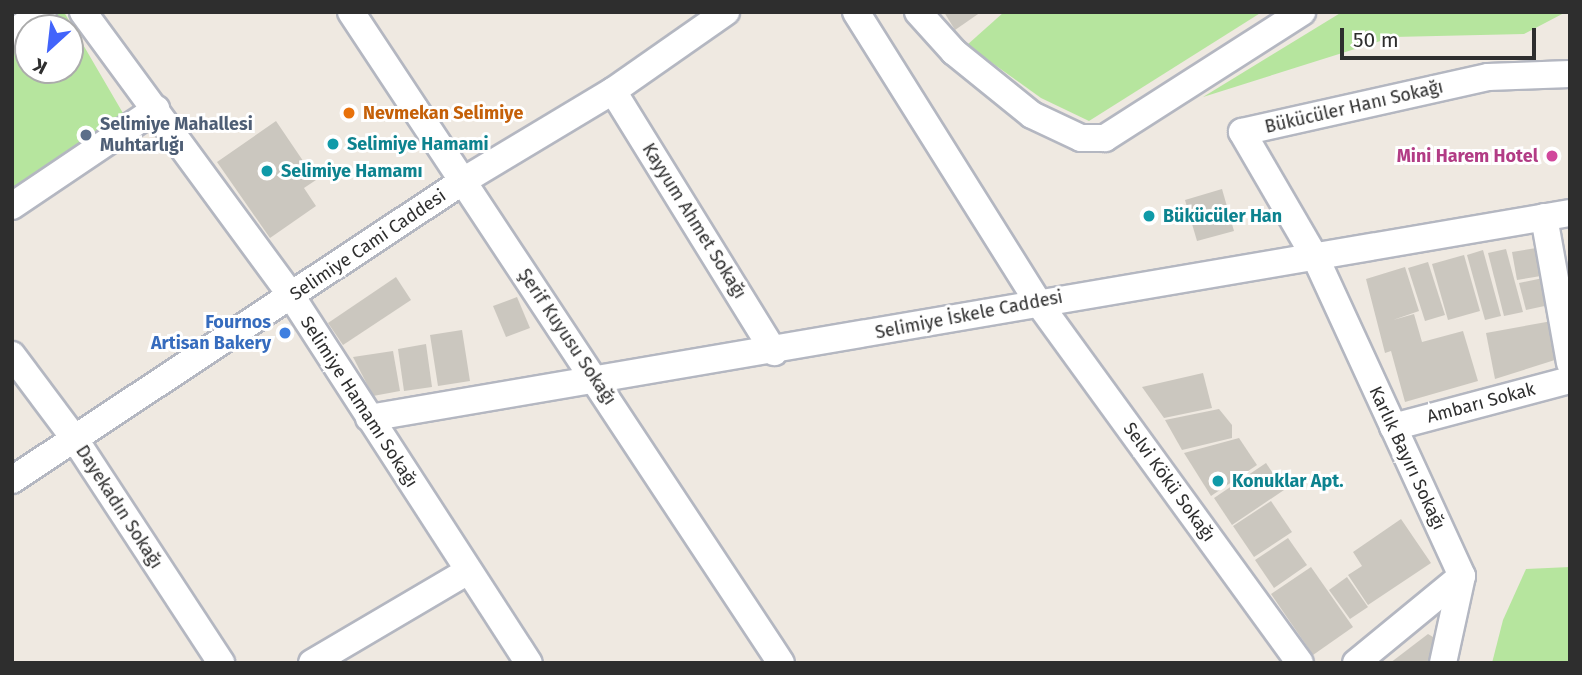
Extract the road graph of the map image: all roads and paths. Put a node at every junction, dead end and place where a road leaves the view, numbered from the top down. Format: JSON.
{"nodes":[{"id":1,"x":43,"y":12,"type":"edge"},
{"id":2,"x":83,"y":12,"type":"edge"},
{"id":3,"x":351,"y":12,"type":"edge"},
{"id":4,"x":726,"y":12,"type":"edge"},
{"id":5,"x":856,"y":12,"type":"edge"},
{"id":6,"x":918,"y":12,"type":"edge"},
{"id":7,"x":1302,"y":12,"type":"edge"},
{"id":8,"x":12,"y":33,"type":"edge"},
{"id":9,"x":1570,"y":74,"type":"edge"},
{"id":10,"x":613,"y":91,"type":"junction"},
{"id":11,"x":156,"y":109,"type":"junction"},
{"id":12,"x":463,"y":181,"type":"junction"},
{"id":13,"x":12,"y":206,"type":"edge"},
{"id":14,"x":1557,"y":215,"type":"edge"},
{"id":15,"x":1316,"y":259,"type":"junction"},
{"id":16,"x":292,"y":297,"type":"junction"},
{"id":17,"x":1037,"y":301,"type":"junction"},
{"id":18,"x":774,"y":352,"type":"junction"},
{"id":19,"x":12,"y":355,"type":"edge"},
{"id":20,"x":1570,"y":363,"type":"edge"},
{"id":21,"x":596,"y":379,"type":"junction"},
{"id":22,"x":1570,"y":380,"type":"edge"},
{"id":23,"x":369,"y":418,"type":"junction"},
{"id":24,"x":1393,"y":427,"type":"junction"},
{"id":25,"x":74,"y":438,"type":"junction"},
{"id":26,"x":12,"y":480,"type":"edge"},
{"id":27,"x":468,"y":570,"type":"junction"},
{"id":28,"x":1462,"y":576,"type":"junction"},
{"id":29,"x":221,"y":663,"type":"edge"},
{"id":30,"x":312,"y":663,"type":"edge"},
{"id":31,"x":529,"y":663,"type":"edge"},
{"id":32,"x":781,"y":663,"type":"edge"},
{"id":33,"x":1300,"y":663,"type":"edge"},
{"id":34,"x":1356,"y":663,"type":"edge"},
{"id":35,"x":1443,"y":663,"type":"edge"}],
"edges":[{"from":1,"to":8,"type":"street"},
{"from":2,"to":11,"type":"street","name":"Selimiye Hamamı Sokağı"},
{"from":3,"to":12,"type":"street","name":"Şerif Kuyusu Sokağı"},
{"from":4,"to":10,"type":"street","name":"Selimiye Cami Caddesi"},
{"from":5,"to":17,"type":"street","name":"Selvi Kökü Sokağı"},
{"from":6,"to":7,"type":"street"},
{"from":9,"to":15,"type":"street","name":"Bükücüler Hanı Sokağı"},
{"from":10,"to":12,"type":"street","name":"Selimiye Cami Caddesi"},
{"from":10,"to":18,"type":"street","name":"Kayyum Ahmet Sokağı"},
{"from":11,"to":13,"type":"street"},
{"from":11,"to":16,"type":"street","name":"Selimiye Hamamı Sokağı"},
{"from":12,"to":16,"type":"street","name":"Selimiye Cami Caddesi"},
{"from":12,"to":21,"type":"street","name":"Şerif Kuyusu Sokağı"},
{"from":14,"to":15,"type":"street","name":"Selimiye İskele Caddesi"},
{"from":14,"to":20,"type":"street"},
{"from":15,"to":17,"type":"street","name":"Selimiye İskele Caddesi"},
{"from":15,"to":24,"type":"street","name":"Karlık Bayırı Sokağı"},
{"from":16,"to":23,"type":"street","name":"Selimiye Hamamı Sokağı"},
{"from":16,"to":25,"type":"street","name":"Selimiye Cami Caddesi"},
{"from":17,"to":18,"type":"street","name":"Selimiye İskele Caddesi"},
{"from":17,"to":33,"type":"street","name":"Selvi Kökü Sokağı"},
{"from":18,"to":21,"type":"street","name":"Selimiye İskele Caddesi"},
{"from":19,"to":25,"type":"street","name":"Dayekadın Sokağı"},
{"from":21,"to":23,"type":"street","name":"Selimiye İskele Caddesi"},
{"from":21,"to":32,"type":"street","name":"Şerif Kuyusu Sokağı"},
{"from":22,"to":24,"type":"street","name":"Ambarı Sokak"},
{"from":23,"to":27,"type":"street","name":"Selimiye Hamamı Sokağı"},
{"from":24,"to":28,"type":"street","name":"Karlık Bayırı Sokağı"},
{"from":25,"to":26,"type":"street","name":"Selimiye Cami Caddesi"},
{"from":25,"to":29,"type":"street","name":"Dayekadın Sokağı"},
{"from":27,"to":30,"type":"street"},
{"from":27,"to":31,"type":"street","name":"Selimiye Hamamı Sokağı"},
{"from":28,"to":34,"type":"street"},
{"from":28,"to":35,"type":"street"}]}
